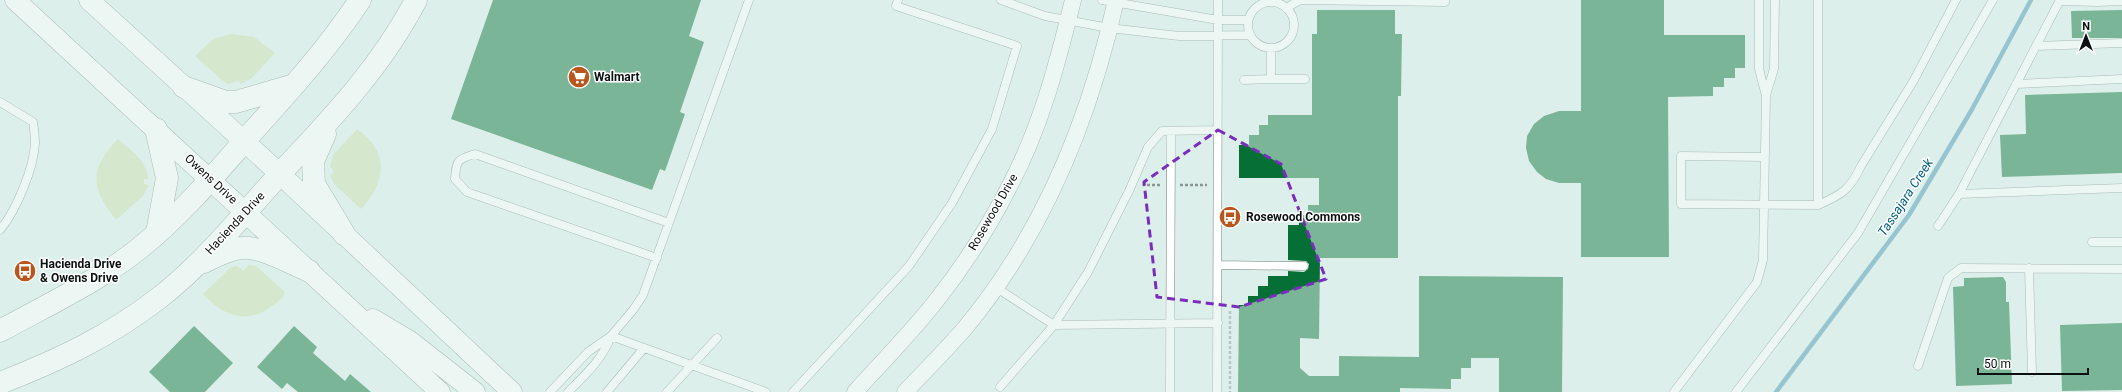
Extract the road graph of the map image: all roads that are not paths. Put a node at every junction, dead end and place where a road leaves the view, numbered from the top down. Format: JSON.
{"nodes":[{"id":1,"x":15,"y":0,"type":"edge"},
{"id":2,"x":89,"y":0,"type":"edge"},
{"id":3,"x":360,"y":0,"type":"edge"},
{"id":4,"x":416,"y":0,"type":"edge"},
{"id":5,"x":749,"y":0,"type":"edge"},
{"id":6,"x":898,"y":0,"type":"edge"},
{"id":7,"x":1001,"y":0,"type":"edge"},
{"id":8,"x":1073,"y":0,"type":"edge"},
{"id":9,"x":1218,"y":0,"type":"edge"},
{"id":10,"x":1759,"y":0,"type":"edge"},
{"id":11,"x":1775,"y":0,"type":"edge"},
{"id":12,"x":1818,"y":0,"type":"edge"},
{"id":13,"x":1956,"y":0,"type":"edge"},
{"id":14,"x":1993,"y":0,"type":"edge"},
{"id":15,"x":2060,"y":0,"type":"edge"},
{"id":16,"x":1111,"y":1,"type":"edge"},
{"id":17,"x":1269,"y":1,"type":"edge"},
{"id":18,"x":2122,"y":1,"type":"edge"},
{"id":19,"x":1445,"y":2,"type":"dead end"},
{"id":20,"x":1286,"y":8,"type":"junction"},
{"id":21,"x":1068,"y":20,"type":"junction"},
{"id":22,"x":1218,"y":20,"type":"junction"},
{"id":23,"x":1248,"y":20,"type":"junction"},
{"id":24,"x":1109,"y":28,"type":"junction"},
{"id":25,"x":1218,"y":34,"type":"junction"},
{"id":26,"x":1250,"y":35,"type":"junction"},
{"id":27,"x":2122,"y":43,"type":"edge"},
{"id":28,"x":2036,"y":46,"type":"junction"},
{"id":29,"x":1271,"y":48,"type":"junction"},
{"id":30,"x":1271,"y":79,"type":"junction"},
{"id":31,"x":1304,"y":79,"type":"dead end"},
{"id":32,"x":2122,"y":79,"type":"edge"},
{"id":33,"x":1244,"y":80,"type":"dead end"},
{"id":34,"x":2016,"y":84,"type":"junction"},
{"id":35,"x":295,"y":85,"type":"junction"},
{"id":36,"x":184,"y":87,"type":"junction"},
{"id":37,"x":1766,"y":96,"type":"junction"},
{"id":38,"x":0,"y":102,"type":"edge"},
{"id":39,"x":332,"y":118,"type":"junction"},
{"id":40,"x":156,"y":129,"type":"junction"},
{"id":41,"x":1218,"y":130,"type":"junction"},
{"id":42,"x":1171,"y":131,"type":"junction"},
{"id":43,"x":244,"y":142,"type":"junction"},
{"id":44,"x":1765,"y":157,"type":"junction"},
{"id":45,"x":280,"y":174,"type":"junction"},
{"id":46,"x":210,"y":179,"type":"junction"},
{"id":47,"x":2122,"y":188,"type":"edge"},
{"id":48,"x":1959,"y":194,"type":"junction"},
{"id":49,"x":1765,"y":204,"type":"junction"},
{"id":50,"x":1818,"y":205,"type":"junction"},
{"id":51,"x":246,"y":212,"type":"junction"},
{"id":52,"x":669,"y":224,"type":"junction"},
{"id":53,"x":1938,"y":226,"type":"dead end"},
{"id":54,"x":0,"y":230,"type":"edge"},
{"id":55,"x":157,"y":233,"type":"junction"},
{"id":56,"x":344,"y":234,"type":"junction"},
{"id":57,"x":2092,"y":242,"type":"dead end"},
{"id":58,"x":2122,"y":242,"type":"edge"},
{"id":59,"x":657,"y":258,"type":"junction"},
{"id":60,"x":1218,"y":265,"type":"junction"},
{"id":61,"x":1304,"y":266,"type":"dead end"},
{"id":62,"x":2029,"y":268,"type":"junction"},
{"id":63,"x":191,"y":269,"type":"junction"},
{"id":64,"x":2122,"y":269,"type":"edge"},
{"id":65,"x":310,"y":271,"type":"junction"},
{"id":66,"x":995,"y":286,"type":"junction"},
{"id":67,"x":342,"y":301,"type":"junction"},
{"id":68,"x":1171,"y":323,"type":"junction"},
{"id":69,"x":1218,"y":323,"type":"junction"},
{"id":70,"x":1054,"y":325,"type":"junction"},
{"id":71,"x":0,"y":331,"type":"edge"},
{"id":72,"x":611,"y":336,"type":"junction"},
{"id":73,"x":717,"y":338,"type":"dead end"},
{"id":74,"x":644,"y":348,"type":"junction"},
{"id":75,"x":694,"y":366,"type":"junction"},
{"id":76,"x":1918,"y":366,"type":"dead end"},
{"id":77,"x":2032,"y":372,"type":"dead end"},
{"id":78,"x":0,"y":383,"type":"edge"},
{"id":79,"x":1000,"y":388,"type":"dead end"},
{"id":80,"x":440,"y":392,"type":"edge"},
{"id":81,"x":475,"y":392,"type":"edge"},
{"id":82,"x":512,"y":392,"type":"edge"},
{"id":83,"x":550,"y":392,"type":"edge"},
{"id":84,"x":568,"y":392,"type":"edge"},
{"id":85,"x":607,"y":392,"type":"edge"},
{"id":86,"x":667,"y":392,"type":"edge"},
{"id":87,"x":766,"y":392,"type":"edge"},
{"id":88,"x":794,"y":392,"type":"edge"},
{"id":89,"x":855,"y":392,"type":"edge"},
{"id":90,"x":905,"y":392,"type":"edge"},
{"id":91,"x":1170,"y":392,"type":"edge"},
{"id":92,"x":1217,"y":392,"type":"edge"},
{"id":93,"x":1674,"y":392,"type":"edge"},
{"id":94,"x":1736,"y":392,"type":"edge"}],
"edges":[{"from":1,"to":40,"type":"street","name":"Owens Drive"},
{"from":2,"to":36,"type":"street"},
{"from":3,"to":35,"type":"main road"},
{"from":4,"to":39,"type":"main road","name":"Hacienda Drive"},
{"from":5,"to":52,"type":"lane"},
{"from":6,"to":88,"type":"lane"},
{"from":7,"to":21,"type":"lane"},
{"from":8,"to":21,"type":"street","name":"Rosewood Drive"},
{"from":9,"to":22,"type":"lane"},
{"from":10,"to":37,"type":"lane"},
{"from":11,"to":37,"type":"lane"},
{"from":12,"to":50,"type":"lane"},
{"from":13,"to":50,"type":"lane"},
{"from":14,"to":94,"type":"lane"},
{"from":15,"to":18,"type":"lane"},
{"from":15,"to":28,"type":"lane"},
{"from":16,"to":22,"type":"lane"},
{"from":16,"to":24,"type":"street"},
{"from":17,"to":20,"type":"lane"},
{"from":17,"to":23,"type":"lane"},
{"from":19,"to":20,"type":"lane"},
{"from":20,"to":29,"type":"lane"},
{"from":21,"to":24,"type":"lane"},
{"from":21,"to":89,"type":"street","name":"Rosewood Drive"},
{"from":22,"to":23,"type":"lane"},
{"from":22,"to":25,"type":"lane"},
{"from":23,"to":26,"type":"lane"},
{"from":24,"to":25,"type":"lane"},
{"from":24,"to":66,"type":"street"},
{"from":25,"to":26,"type":"lane"},
{"from":25,"to":41,"type":"lane"},
{"from":26,"to":29,"type":"lane"},
{"from":27,"to":28,"type":"lane"},
{"from":28,"to":34,"type":"lane"},
{"from":29,"to":30,"type":"lane"},
{"from":30,"to":31,"type":"lane"},
{"from":30,"to":33,"type":"lane"},
{"from":32,"to":34,"type":"lane"},
{"from":34,"to":48,"type":"lane"},
{"from":35,"to":36,"type":"main road"},
{"from":35,"to":43,"type":"main road"},
{"from":36,"to":43,"type":"street"},
{"from":37,"to":44,"type":"lane"},
{"from":38,"to":54,"type":"lane"},
{"from":39,"to":45,"type":"main road","name":"Hacienda Drive"},
{"from":39,"to":56,"type":"main road"},
{"from":40,"to":46,"type":"street","name":"Owens Drive"},
{"from":40,"to":55,"type":"main road"},
{"from":41,"to":42,"type":"lane"},
{"from":41,"to":60,"type":"lane"},
{"from":42,"to":68,"type":"lane"},
{"from":42,"to":70,"type":"lane"},
{"from":43,"to":45,"type":"street"},
{"from":43,"to":46,"type":"main road"},
{"from":44,"to":49,"type":"lane"},
{"from":44,"to":49,"type":"lane"},
{"from":45,"to":51,"type":"main road","name":"Hacienda Drive"},
{"from":45,"to":56,"type":"street"},
{"from":46,"to":51,"type":"street","name":"Owens Drive"},
{"from":46,"to":55,"type":"main road"},
{"from":47,"to":48,"type":"lane"},
{"from":48,"to":53,"type":"lane"},
{"from":49,"to":50,"type":"lane"},
{"from":49,"to":93,"type":"lane"},
{"from":51,"to":63,"type":"main road","name":"Hacienda Drive"},
{"from":51,"to":65,"type":"street","name":"Owens Drive"},
{"from":52,"to":59,"type":"lane"},
{"from":52,"to":59,"type":"lane"},
{"from":55,"to":71,"type":"main road"},
{"from":56,"to":82,"type":"street"},
{"from":57,"to":58,"type":"lane"},
{"from":59,"to":72,"type":"lane"},
{"from":60,"to":61,"type":"lane"},
{"from":60,"to":69,"type":"lane"},
{"from":62,"to":64,"type":"lane"},
{"from":62,"to":76,"type":"lane"},
{"from":62,"to":77,"type":"lane"},
{"from":63,"to":65,"type":"main road"},
{"from":63,"to":78,"type":"main road","name":"Hacienda Drive"},
{"from":65,"to":67,"type":"street","name":"Owens Drive"},
{"from":66,"to":70,"type":"lane"},
{"from":66,"to":90,"type":"street"},
{"from":67,"to":80,"type":"street","name":"Owens Drive"},
{"from":67,"to":81,"type":"street"},
{"from":68,"to":69,"type":"lane"},
{"from":68,"to":70,"type":"lane"},
{"from":68,"to":91,"type":"lane"},
{"from":69,"to":92,"type":"lane"},
{"from":70,"to":79,"type":"lane"},
{"from":72,"to":74,"type":"lane"},
{"from":72,"to":83,"type":"lane"},
{"from":72,"to":84,"type":"lane"},
{"from":73,"to":75,"type":"lane"},
{"from":74,"to":75,"type":"lane"},
{"from":74,"to":85,"type":"lane"},
{"from":75,"to":86,"type":"lane"},
{"from":75,"to":87,"type":"lane"}]}
